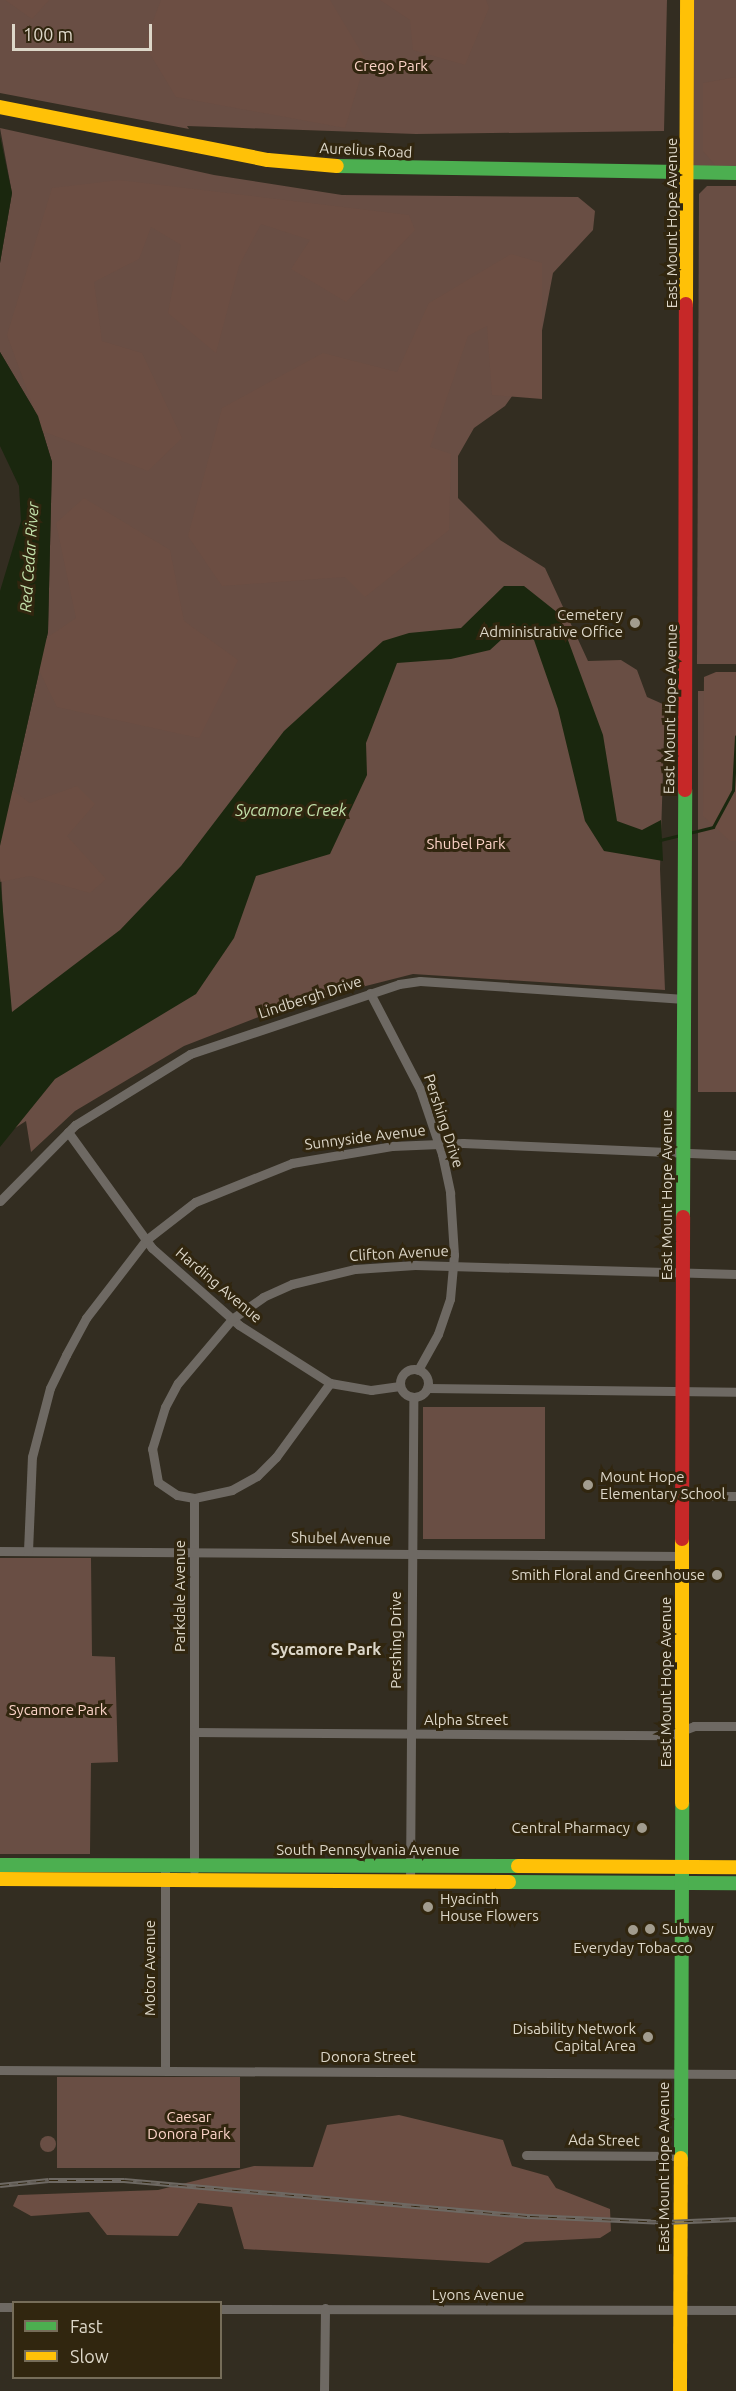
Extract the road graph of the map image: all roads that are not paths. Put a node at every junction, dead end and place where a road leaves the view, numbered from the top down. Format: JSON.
{"nodes":[{"id":1,"x":687,"y":0,"type":"edge"},
{"id":2,"x":0,"y":107,"type":"edge"},
{"id":3,"x":689,"y":173,"type":"junction"},
{"id":4,"x":736,"y":173,"type":"edge"},
{"id":5,"x":370,"y":993,"type":"junction"},
{"id":6,"x":684,"y":999,"type":"junction"},
{"id":7,"x":68,"y":1132,"type":"junction"},
{"id":8,"x":439,"y":1144,"type":"junction"},
{"id":9,"x":683,"y":1155,"type":"junction"},
{"id":10,"x":736,"y":1155,"type":"edge"},
{"id":11,"x":0,"y":1201,"type":"edge"},
{"id":12,"x":146,"y":1240,"type":"junction"},
{"id":13,"x":453,"y":1265,"type":"junction"},
{"id":14,"x":683,"y":1274,"type":"junction"},
{"id":15,"x":736,"y":1274,"type":"edge"},
{"id":16,"x":232,"y":1319,"type":"junction"},
{"id":17,"x":418,"y":1370,"type":"junction"},
{"id":18,"x":330,"y":1383,"type":"junction"},
{"id":19,"x":400,"y":1386,"type":"junction"},
{"id":20,"x":427,"y":1388,"type":"junction"},
{"id":21,"x":683,"y":1392,"type":"junction"},
{"id":22,"x":736,"y":1392,"type":"edge"},
{"id":23,"x":413,"y":1398,"type":"junction"},
{"id":24,"x":682,"y":1496,"type":"junction"},
{"id":25,"x":736,"y":1496,"type":"edge"},
{"id":26,"x":194,"y":1498,"type":"junction"},
{"id":27,"x":0,"y":1551,"type":"edge"},
{"id":28,"x":28,"y":1551,"type":"junction"},
{"id":29,"x":196,"y":1551,"type":"junction"},
{"id":30,"x":411,"y":1554,"type":"junction"},
{"id":31,"x":682,"y":1556,"type":"junction"},
{"id":32,"x":736,"y":1726,"type":"edge"},
{"id":33,"x":682,"y":1730,"type":"junction"},
{"id":34,"x":194,"y":1732,"type":"junction"},
{"id":35,"x":410,"y":1734,"type":"junction"},
{"id":36,"x":0,"y":1865,"type":"edge"},
{"id":37,"x":165,"y":1866,"type":"junction"},
{"id":38,"x":194,"y":1866,"type":"junction"},
{"id":39,"x":410,"y":1867,"type":"junction"},
{"id":40,"x":736,"y":1867,"type":"edge"},
{"id":41,"x":681,"y":1868,"type":"junction"},
{"id":42,"x":0,"y":1879,"type":"edge"},
{"id":43,"x":165,"y":1881,"type":"junction"},
{"id":44,"x":195,"y":1881,"type":"junction"},
{"id":45,"x":410,"y":1882,"type":"junction"},
{"id":46,"x":682,"y":1883,"type":"junction"},
{"id":47,"x":736,"y":1883,"type":"edge"},
{"id":48,"x":0,"y":2070,"type":"edge"},
{"id":49,"x":165,"y":2070,"type":"junction"},
{"id":50,"x":681,"y":2073,"type":"junction"},
{"id":51,"x":736,"y":2074,"type":"edge"},
{"id":52,"x":526,"y":2155,"type":"dead end"},
{"id":53,"x":681,"y":2156,"type":"junction"},
{"id":54,"x":325,"y":2308,"type":"junction"},
{"id":55,"x":222,"y":2309,"type":"edge"},
{"id":56,"x":681,"y":2310,"type":"junction"},
{"id":57,"x":736,"y":2310,"type":"edge"},
{"id":58,"x":324,"y":2391,"type":"edge"},
{"id":59,"x":680,"y":2391,"type":"edge"}],
"edges":[{"from":1,"to":3,"type":"street","name":"East Mount Hope Avenue"},
{"from":2,"to":3,"type":"street","name":"Aurelius Road"},
{"from":3,"to":4,"type":"street","name":"Aurelius Road"},
{"from":3,"to":6,"type":"street","name":"East Mount Hope Avenue"},
{"from":5,"to":6,"type":"street","name":"Lindbergh Drive"},
{"from":5,"to":7,"type":"street","name":"Lindbergh Drive"},
{"from":5,"to":8,"type":"street","name":"Pershing Drive"},
{"from":6,"to":9,"type":"street","name":"East Mount Hope Avenue"},
{"from":7,"to":11,"type":"street","name":"Lindbergh Drive"},
{"from":7,"to":12,"type":"street","name":"Harding Avenue"},
{"from":8,"to":9,"type":"street","name":"Sunnyside Avenue"},
{"from":8,"to":12,"type":"street","name":"Sunnyside Avenue"},
{"from":8,"to":13,"type":"street","name":"Pershing Drive"},
{"from":9,"to":10,"type":"street","name":"Sunnyside Avenue"},
{"from":9,"to":14,"type":"street","name":"East Mount Hope Avenue"},
{"from":12,"to":16,"type":"street","name":"Harding Avenue"},
{"from":12,"to":28,"type":"street","name":"Sunnyside Avenue"},
{"from":13,"to":14,"type":"street","name":"Clifton Avenue"},
{"from":13,"to":16,"type":"street","name":"Clifton Avenue"},
{"from":13,"to":17,"type":"street","name":"Pershing Drive"},
{"from":14,"to":15,"type":"street","name":"Clifton Avenue"},
{"from":14,"to":21,"type":"street","name":"East Mount Hope Avenue"},
{"from":16,"to":18,"type":"street","name":"Harding Avenue"},
{"from":16,"to":26,"type":"street","name":"Clifton Avenue"},
{"from":17,"to":19,"type":"street"},
{"from":17,"to":20,"type":"street"},
{"from":18,"to":19,"type":"street","name":"Harding Avenue"},
{"from":18,"to":26,"type":"street"},
{"from":19,"to":23,"type":"street"},
{"from":20,"to":21,"type":"street"},
{"from":20,"to":23,"type":"street"},
{"from":21,"to":22,"type":"street"},
{"from":21,"to":24,"type":"street","name":"East Mount Hope Avenue"},
{"from":23,"to":30,"type":"street","name":"Pershing Drive"},
{"from":24,"to":25,"type":"street"},
{"from":24,"to":31,"type":"street","name":"East Mount Hope Avenue"},
{"from":26,"to":29,"type":"street","name":"Parkdale Avenue"},
{"from":27,"to":28,"type":"street","name":"Shubel Avenue"},
{"from":28,"to":29,"type":"street","name":"Shubel Avenue"},
{"from":29,"to":30,"type":"street","name":"Shubel Avenue"},
{"from":29,"to":34,"type":"street","name":"Parkdale Avenue"},
{"from":30,"to":31,"type":"street","name":"Shubel Avenue"},
{"from":30,"to":35,"type":"street","name":"Pershing Drive"},
{"from":31,"to":33,"type":"street","name":"East Mount Hope Avenue"},
{"from":32,"to":33,"type":"street","name":"Alpha Street"},
{"from":33,"to":35,"type":"street","name":"Alpha Street"},
{"from":33,"to":41,"type":"street","name":"East Mount Hope Avenue"},
{"from":34,"to":35,"type":"street","name":"Alpha Street"},
{"from":34,"to":38,"type":"street","name":"Parkdale Avenue"},
{"from":35,"to":39,"type":"street","name":"Pershing Drive"},
{"from":36,"to":37,"type":"street","name":"South Pennsylvania Avenue"},
{"from":37,"to":38,"type":"street","name":"South Pennsylvania Avenue"},
{"from":37,"to":43,"type":"street","name":"Motor Avenue"},
{"from":38,"to":39,"type":"street","name":"South Pennsylvania Avenue"},
{"from":38,"to":44,"type":"street","name":"Parkdale Avenue"},
{"from":39,"to":41,"type":"street","name":"South Pennsylvania Avenue"},
{"from":39,"to":45,"type":"street","name":"Pershing Drive"},
{"from":40,"to":41,"type":"street","name":"South Pennsylvania Avenue"},
{"from":41,"to":46,"type":"street","name":"East Mount Hope Avenue"},
{"from":42,"to":43,"type":"street"},
{"from":43,"to":44,"type":"street"},
{"from":43,"to":49,"type":"street","name":"Motor Avenue"},
{"from":44,"to":45,"type":"street"},
{"from":45,"to":46,"type":"street"},
{"from":46,"to":47,"type":"street"},
{"from":46,"to":50,"type":"street","name":"East Mount Hope Avenue"},
{"from":48,"to":49,"type":"street","name":"Donora Street"},
{"from":49,"to":50,"type":"street","name":"Donora Street"},
{"from":50,"to":51,"type":"street","name":"Donora Street"},
{"from":50,"to":53,"type":"street","name":"East Mount Hope Avenue"},
{"from":52,"to":53,"type":"street","name":"Ada Street"},
{"from":53,"to":56,"type":"street","name":"East Mount Hope Avenue"},
{"from":54,"to":55,"type":"street","name":"Lyons Avenue"},
{"from":54,"to":56,"type":"street","name":"Lyons Avenue"},
{"from":54,"to":58,"type":"street"},
{"from":56,"to":57,"type":"street","name":"Lyons Avenue"},
{"from":56,"to":59,"type":"street","name":"East Mount Hope Avenue"}]}
